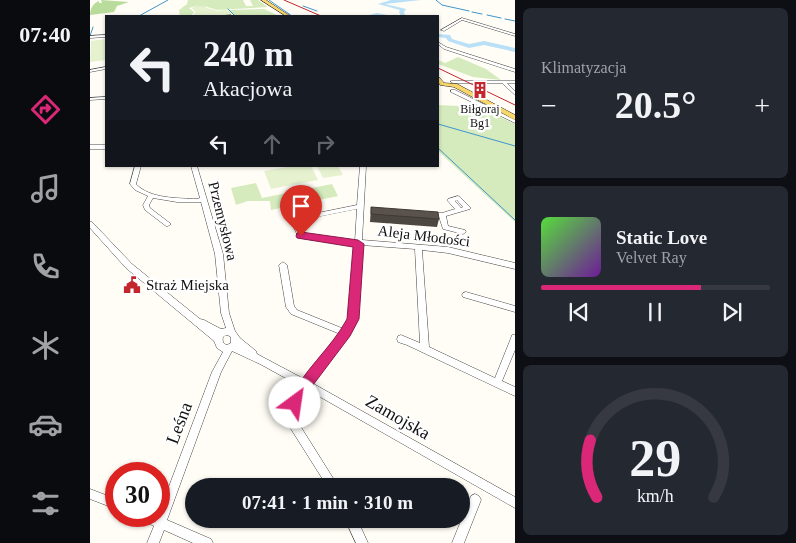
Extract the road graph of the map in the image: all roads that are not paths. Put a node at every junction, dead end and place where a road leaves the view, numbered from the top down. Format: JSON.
{"nodes":[{"id":1,"x":263,"y":0,"type":"edge"},
{"id":2,"x":286,"y":15,"type":"edge"},
{"id":3,"x":443,"y":30,"type":"dead end"},
{"id":4,"x":515,"y":35,"type":"edge"},
{"id":5,"x":105,"y":36,"type":"edge"},
{"id":6,"x":90,"y":37,"type":"edge"},
{"id":7,"x":439,"y":44,"type":"edge"},
{"id":8,"x":105,"y":68,"type":"edge"},
{"id":9,"x":90,"y":71,"type":"edge"},
{"id":10,"x":515,"y":71,"type":"edge"},
{"id":11,"x":439,"y":81,"type":"edge"},
{"id":12,"x":503,"y":82,"type":"junction"},
{"id":13,"x":515,"y":82,"type":"edge"},
{"id":14,"x":467,"y":83,"type":"junction"},
{"id":15,"x":454,"y":86,"type":"junction"},
{"id":16,"x":467,"y":93,"type":"junction"},
{"id":17,"x":515,"y":94,"type":"edge"},
{"id":18,"x":105,"y":98,"type":"edge"},
{"id":19,"x":90,"y":100,"type":"edge"},
{"id":20,"x":490,"y":107,"type":"junction"},
{"id":21,"x":515,"y":118,"type":"edge"},
{"id":22,"x":515,"y":122,"type":"edge"},
{"id":23,"x":90,"y":147,"type":"edge"},
{"id":24,"x":105,"y":147,"type":"edge"},
{"id":25,"x":138,"y":167,"type":"edge"},
{"id":26,"x":194,"y":167,"type":"edge"},
{"id":27,"x":363,"y":167,"type":"edge"},
{"id":28,"x":151,"y":196,"type":"junction"},
{"id":29,"x":204,"y":200,"type":"junction"},
{"id":30,"x":362,"y":208,"type":"junction"},
{"id":31,"x":460,"y":210,"type":"dead end"},
{"id":32,"x":418,"y":214,"type":"edge"},
{"id":33,"x":442,"y":215,"type":"junction"},
{"id":34,"x":90,"y":224,"type":"edge"},
{"id":35,"x":168,"y":224,"type":"dead end"},
{"id":36,"x":463,"y":232,"type":"dead end"},
{"id":37,"x":359,"y":243,"type":"junction"},
{"id":38,"x":418,"y":247,"type":"junction"},
{"id":39,"x":283,"y":265,"type":"dead end"},
{"id":40,"x":515,"y":266,"type":"edge"},
{"id":41,"x":466,"y":295,"type":"dead end"},
{"id":42,"x":515,"y":310,"type":"edge"},
{"id":43,"x":346,"y":333,"type":"junction"},
{"id":44,"x":515,"y":338,"type":"edge"},
{"id":45,"x":401,"y":339,"type":"dead end"},
{"id":46,"x":227,"y":340,"type":"junction"},
{"id":47,"x":425,"y":349,"type":"junction"},
{"id":48,"x":497,"y":383,"type":"junction"},
{"id":49,"x":307,"y":385,"type":"junction"},
{"id":50,"x":515,"y":392,"type":"edge"},
{"id":51,"x":328,"y":478,"type":"edge"},
{"id":52,"x":90,"y":494,"type":"edge"},
{"id":53,"x":170,"y":496,"type":"edge"},
{"id":54,"x":105,"y":500,"type":"edge"},
{"id":55,"x":475,"y":500,"type":"dead end"},
{"id":56,"x":515,"y":503,"type":"edge"},
{"id":57,"x":170,"y":526,"type":"edge"},
{"id":58,"x":158,"y":527,"type":"edge"},
{"id":59,"x":355,"y":528,"type":"edge"},
{"id":60,"x":153,"y":543,"type":"edge"},
{"id":61,"x":207,"y":543,"type":"edge"},
{"id":62,"x":362,"y":543,"type":"edge"},
{"id":63,"x":458,"y":543,"type":"edge"}],
"edges":[{"from":1,"to":2,"type":"main road"},
{"from":3,"to":4,"type":"street"},
{"from":5,"to":6,"type":"street"},
{"from":7,"to":10,"type":"street"},
{"from":8,"to":9,"type":"street"},
{"from":11,"to":15,"type":"main road"},
{"from":12,"to":13,"type":"street"},
{"from":12,"to":14,"type":"street"},
{"from":12,"to":17,"type":"street"},
{"from":14,"to":15,"type":"street"},
{"from":14,"to":16,"type":"street"},
{"from":15,"to":16,"type":"main road"},
{"from":15,"to":20,"type":"street"},
{"from":16,"to":20,"type":"main road"},
{"from":18,"to":19,"type":"street"},
{"from":20,"to":21,"type":"main road"},
{"from":20,"to":22,"type":"street"},
{"from":23,"to":24,"type":"street"},
{"from":25,"to":28,"type":"street"},
{"from":26,"to":29,"type":"street","name":"Przemysłowa"},
{"from":27,"to":30,"type":"street"},
{"from":28,"to":29,"type":"street"},
{"from":28,"to":35,"type":"street"},
{"from":29,"to":46,"type":"street","name":"Przemysłowa"},
{"from":30,"to":37,"type":"street"},
{"from":30,"to":37,"type":"street","name":"Aleja Młodości"},
{"from":31,"to":33,"type":"street"},
{"from":32,"to":33,"type":"street"},
{"from":33,"to":36,"type":"street"},
{"from":34,"to":46,"type":"street","name":"Zamojska"},
{"from":37,"to":38,"type":"street","name":"Aleja Młodości"},
{"from":37,"to":43,"type":"street"},
{"from":38,"to":40,"type":"street","name":"Aleja Młodości"},
{"from":38,"to":47,"type":"street"},
{"from":39,"to":43,"type":"street"},
{"from":41,"to":42,"type":"street"},
{"from":43,"to":49,"type":"street"},
{"from":44,"to":48,"type":"street"},
{"from":45,"to":47,"type":"street"},
{"from":46,"to":49,"type":"street","name":"Zamojska"},
{"from":46,"to":53,"type":"street","name":"Leśna"},
{"from":47,"to":48,"type":"street"},
{"from":48,"to":50,"type":"street"},
{"from":49,"to":51,"type":"street"},
{"from":49,"to":56,"type":"street","name":"Zamojska"},
{"from":52,"to":54,"type":"street"},
{"from":55,"to":63,"type":"street"},
{"from":57,"to":61,"type":"street"},
{"from":58,"to":60,"type":"street","name":"Leśna"},
{"from":59,"to":62,"type":"street"}]}
